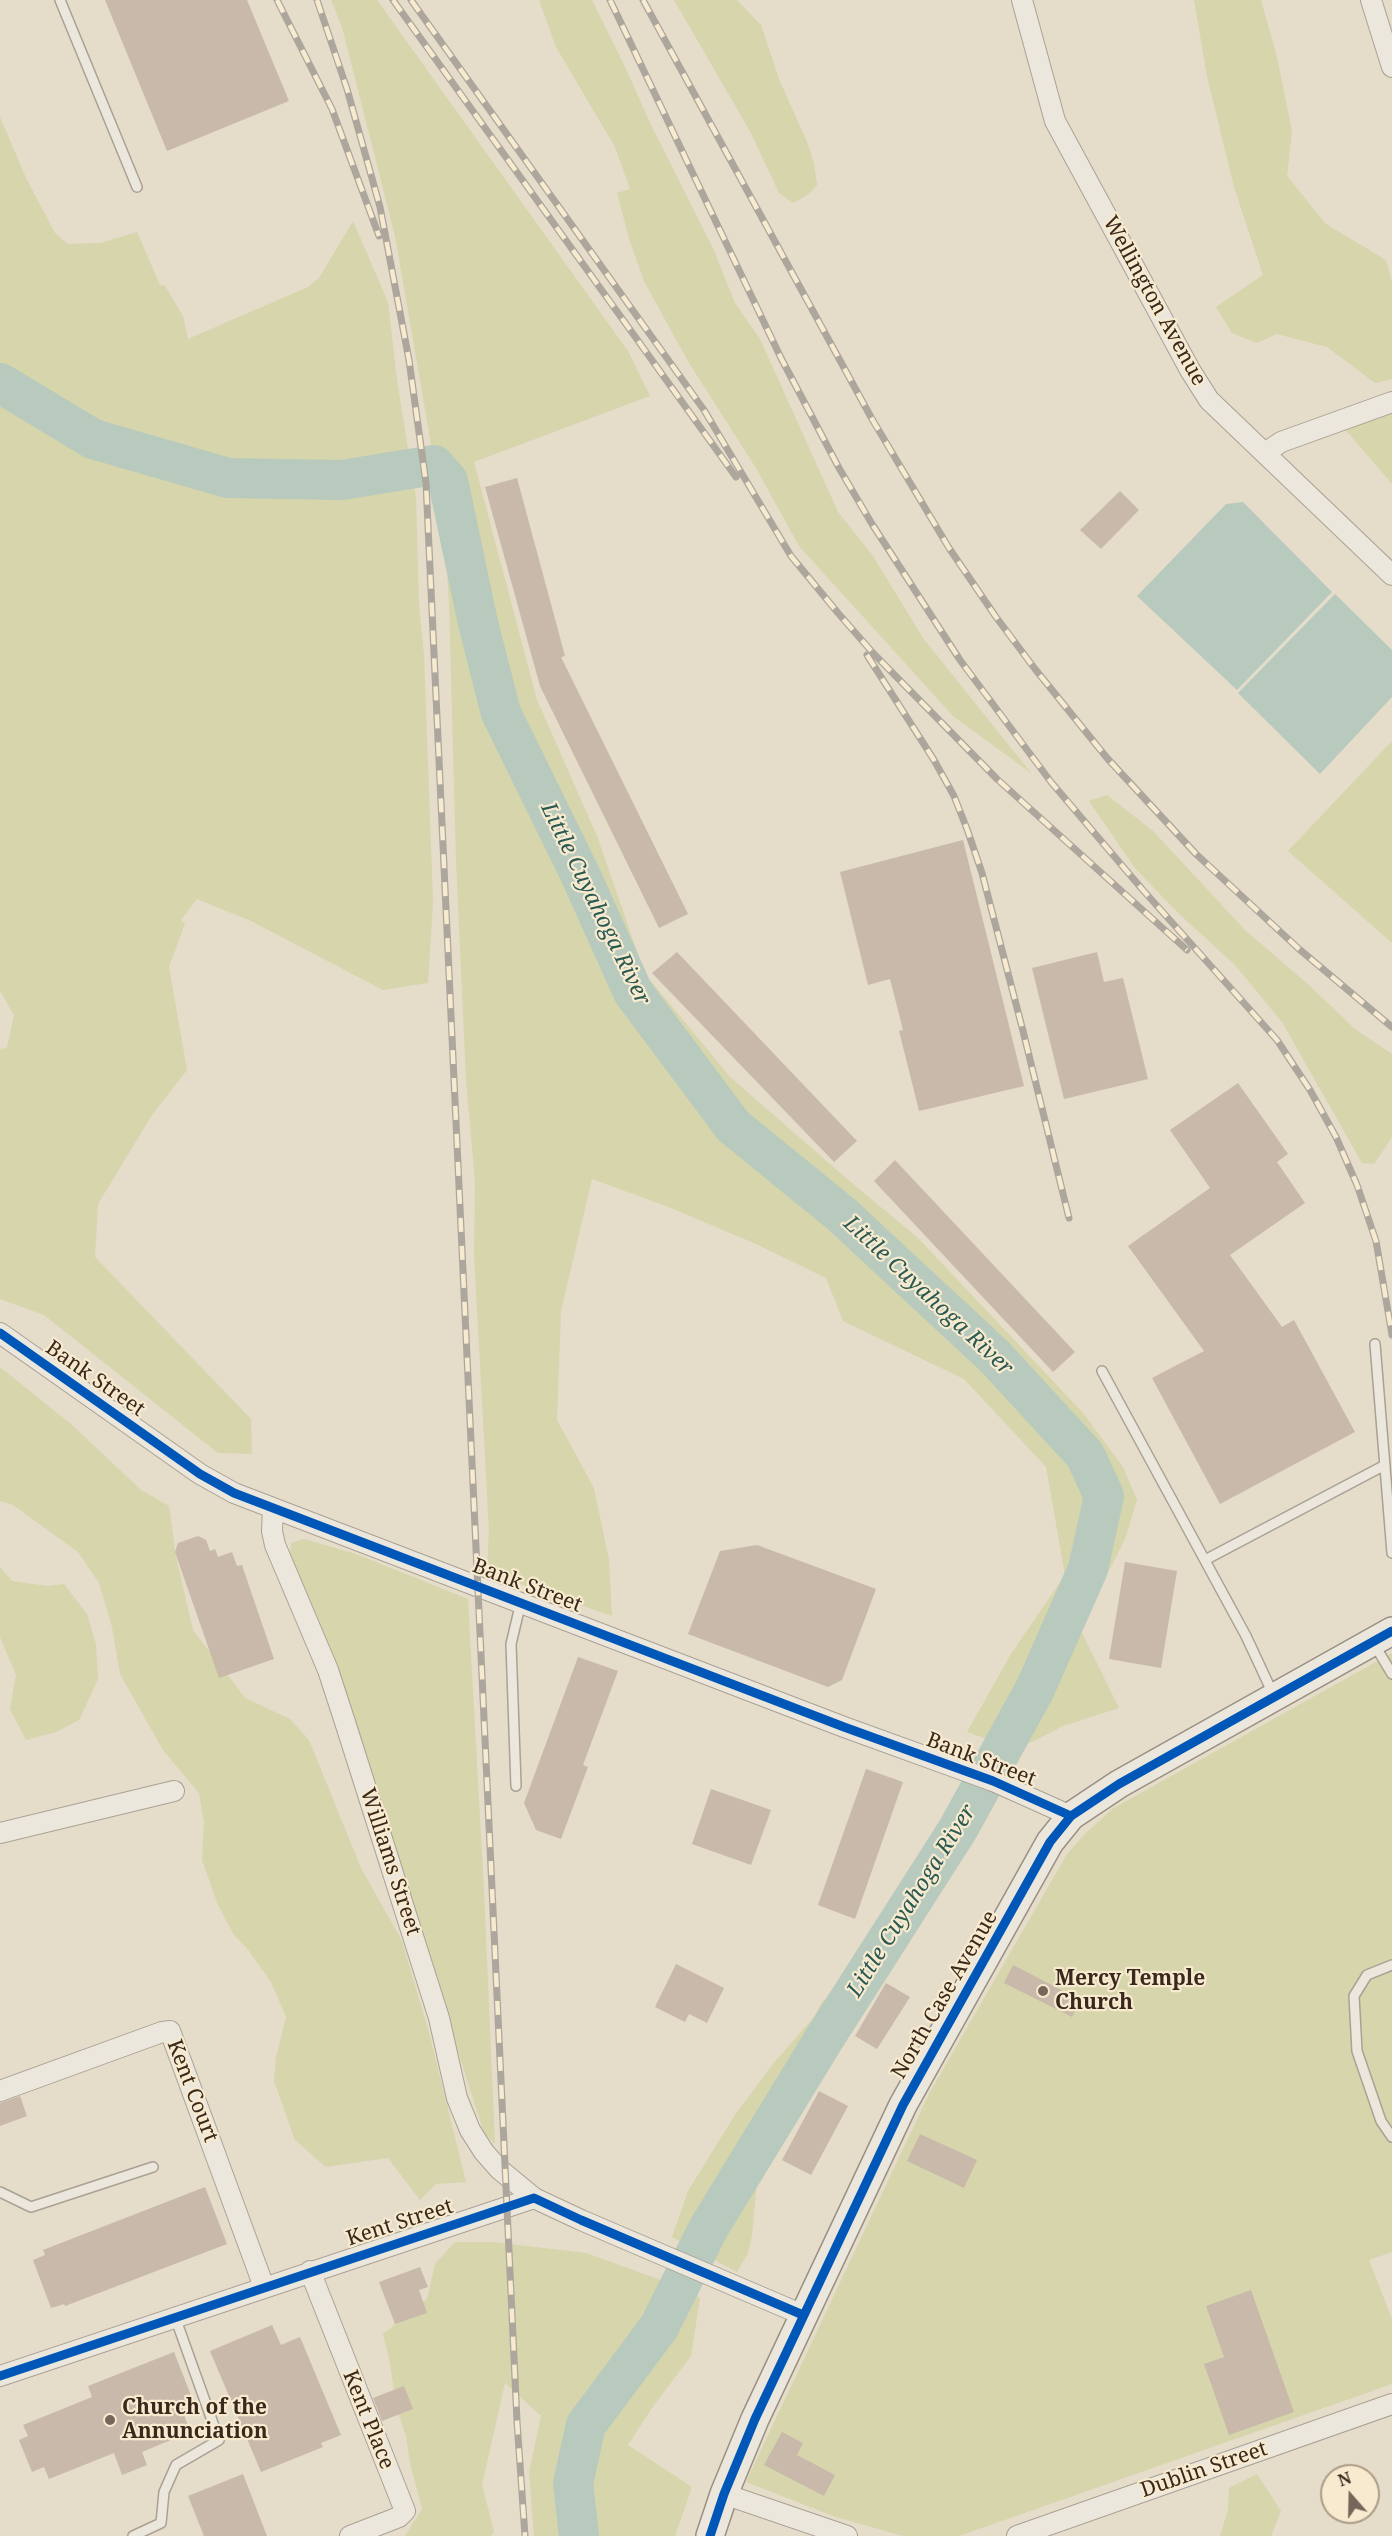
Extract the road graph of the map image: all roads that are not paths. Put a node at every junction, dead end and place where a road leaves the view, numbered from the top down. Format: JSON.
{"nodes":[{"id":1,"x":60,"y":0,"type":"edge"},
{"id":2,"x":1023,"y":0,"type":"edge"},
{"id":3,"x":1371,"y":0,"type":"edge"},
{"id":4,"x":1392,"y":67,"type":"edge"},
{"id":5,"x":137,"y":187,"type":"dead end"},
{"id":6,"x":1392,"y":402,"type":"edge"},
{"id":7,"x":1265,"y":453,"type":"junction"},
{"id":8,"x":1392,"y":575,"type":"edge"},
{"id":9,"x":0,"y":1333,"type":"edge"},
{"id":10,"x":1375,"y":1344,"type":"dead end"},
{"id":11,"x":1102,"y":1371,"type":"dead end"},
{"id":12,"x":1385,"y":1465,"type":"junction"},
{"id":13,"x":273,"y":1508,"type":"junction"},
{"id":14,"x":1392,"y":1553,"type":"edge"},
{"id":15,"x":1205,"y":1560,"type":"junction"},
{"id":16,"x":520,"y":1602,"type":"junction"},
{"id":17,"x":1382,"y":1637,"type":"edge"},
{"id":18,"x":1392,"y":1674,"type":"edge"},
{"id":19,"x":1275,"y":1698,"type":"junction"},
{"id":20,"x":516,"y":1786,"type":"dead end"},
{"id":21,"x":174,"y":1791,"type":"dead end"},
{"id":22,"x":1071,"y":1816,"type":"junction"},
{"id":23,"x":0,"y":1833,"type":"edge"},
{"id":24,"x":1392,"y":1965,"type":"edge"},
{"id":25,"x":0,"y":2091,"type":"edge"},
{"id":26,"x":1392,"y":2137,"type":"edge"},
{"id":27,"x":153,"y":2167,"type":"dead end"},
{"id":28,"x":0,"y":2192,"type":"edge"},
{"id":29,"x":534,"y":2198,"type":"junction"},
{"id":30,"x":310,"y":2271,"type":"junction"},
{"id":31,"x":264,"y":2287,"type":"junction"},
{"id":32,"x":803,"y":2315,"type":"junction"},
{"id":33,"x":175,"y":2317,"type":"junction"},
{"id":34,"x":0,"y":2376,"type":"edge"},
{"id":35,"x":1392,"y":2404,"type":"edge"},
{"id":36,"x":724,"y":2494,"type":"junction"},
{"id":37,"x":133,"y":2536,"type":"edge"},
{"id":38,"x":350,"y":2536,"type":"edge"},
{"id":39,"x":710,"y":2536,"type":"edge"},
{"id":40,"x":847,"y":2536,"type":"edge"},
{"id":41,"x":1017,"y":2536,"type":"edge"}],
"edges":[{"from":1,"to":5,"type":"lane"},
{"from":2,"to":7,"type":"street","name":"Wellington Avenue"},
{"from":3,"to":4,"type":"street"},
{"from":6,"to":7,"type":"street"},
{"from":7,"to":8,"type":"street","name":"Wellington Avenue"},
{"from":9,"to":13,"type":"street","name":"Bank Street"},
{"from":10,"to":12,"type":"lane"},
{"from":11,"to":15,"type":"lane"},
{"from":12,"to":14,"type":"lane"},
{"from":12,"to":15,"type":"lane"},
{"from":13,"to":16,"type":"street","name":"Bank Street"},
{"from":13,"to":29,"type":"street","name":"Williams Street"},
{"from":15,"to":19,"type":"lane"},
{"from":16,"to":20,"type":"lane"},
{"from":16,"to":22,"type":"street","name":"Bank Street"},
{"from":17,"to":18,"type":"lane"},
{"from":17,"to":19,"type":"street","name":"North Case Avenue"},
{"from":19,"to":22,"type":"street","name":"North Case Avenue"},
{"from":21,"to":23,"type":"street"},
{"from":22,"to":32,"type":"street","name":"North Case Avenue"},
{"from":24,"to":26,"type":"lane"},
{"from":25,"to":31,"type":"street","name":"Kent Court"},
{"from":27,"to":28,"type":"lane"},
{"from":29,"to":30,"type":"street","name":"Kent Street"},
{"from":29,"to":32,"type":"street"},
{"from":30,"to":31,"type":"street","name":"Kent Street"},
{"from":30,"to":38,"type":"street","name":"Kent Place"},
{"from":31,"to":33,"type":"street","name":"Kent Street"},
{"from":32,"to":36,"type":"street","name":"North Case Avenue"},
{"from":33,"to":34,"type":"street","name":"Kent Street"},
{"from":33,"to":37,"type":"lane"},
{"from":35,"to":41,"type":"street","name":"Dublin Street"},
{"from":36,"to":39,"type":"street","name":"North Case Avenue"},
{"from":36,"to":40,"type":"street"}]}
